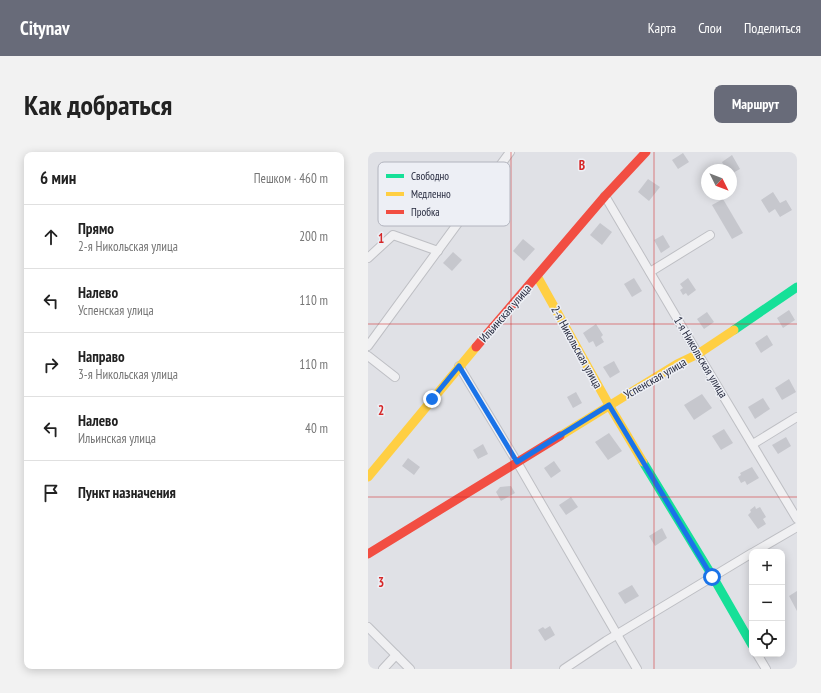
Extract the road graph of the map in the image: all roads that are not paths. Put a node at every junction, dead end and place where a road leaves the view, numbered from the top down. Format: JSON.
{"nodes":[{"id":1,"x":510,"y":152,"type":"edge"},
{"id":2,"x":646,"y":152,"type":"edge"},
{"id":3,"x":503,"y":162,"type":"edge"},
{"id":4,"x":605,"y":196,"type":"junction"},
{"id":5,"x":456,"y":226,"type":"edge"},
{"id":6,"x":710,"y":235,"type":"dead end"},
{"id":7,"x":438,"y":251,"type":"junction"},
{"id":8,"x":368,"y":258,"type":"edge"},
{"id":9,"x":650,"y":272,"type":"junction"},
{"id":10,"x":537,"y":276,"type":"junction"},
{"id":11,"x":797,"y":287,"type":"edge"},
{"id":12,"x":368,"y":346,"type":"edge"},
{"id":13,"x":698,"y":354,"type":"junction"},
{"id":14,"x":368,"y":356,"type":"edge"},
{"id":15,"x":459,"y":366,"type":"junction"},
{"id":16,"x":395,"y":378,"type":"dead end"},
{"id":17,"x":609,"y":405,"type":"junction"},
{"id":18,"x":797,"y":417,"type":"edge"},
{"id":19,"x":753,"y":444,"type":"junction"},
{"id":20,"x":517,"y":462,"type":"junction"},
{"id":21,"x":368,"y":477,"type":"edge"},
{"id":22,"x":797,"y":519,"type":"edge"},
{"id":23,"x":797,"y":527,"type":"edge"},
{"id":24,"x":760,"y":549,"type":"edge"},
{"id":25,"x":368,"y":554,"type":"edge"},
{"id":26,"x":749,"y":555,"type":"edge"},
{"id":27,"x":712,"y":577,"type":"junction"},
{"id":28,"x":368,"y":627,"type":"edge"},
{"id":29,"x":617,"y":634,"type":"junction"},
{"id":30,"x":749,"y":640,"type":"edge"},
{"id":31,"x":396,"y":655,"type":"junction"},
{"id":32,"x":759,"y":657,"type":"edge"},
{"id":33,"x":383,"y":669,"type":"edge"},
{"id":34,"x":410,"y":669,"type":"edge"},
{"id":35,"x":564,"y":669,"type":"edge"},
{"id":36,"x":637,"y":669,"type":"edge"},
{"id":37,"x":766,"y":669,"type":"edge"}],
"edges":[{"from":1,"to":3,"type":"street"},
{"from":2,"to":4,"type":"street","name":"Ильинская улица"},
{"from":4,"to":9,"type":"street","name":"1-я Никольская улица"},
{"from":4,"to":10,"type":"street","name":"Ильинская улица"},
{"from":5,"to":7,"type":"street"},
{"from":6,"to":9,"type":"street"},
{"from":7,"to":8,"type":"street"},
{"from":7,"to":12,"type":"street"},
{"from":9,"to":13,"type":"street","name":"1-я Никольская улица"},
{"from":10,"to":15,"type":"street","name":"Ильинская улица"},
{"from":10,"to":17,"type":"street","name":"2-я Никольская улица"},
{"from":11,"to":13,"type":"street","name":"Успенская улица"},
{"from":13,"to":17,"type":"street","name":"Успенская улица"},
{"from":13,"to":19,"type":"street","name":"1-я Никольская улица"},
{"from":14,"to":16,"type":"street"},
{"from":15,"to":20,"type":"street"},
{"from":15,"to":21,"type":"street","name":"Ильинская улица"},
{"from":17,"to":20,"type":"street","name":"Успенская улица"},
{"from":17,"to":27,"type":"street","name":"2-я Никольская улица"},
{"from":18,"to":19,"type":"street"},
{"from":19,"to":22,"type":"street","name":"1-я Никольская улица"},
{"from":20,"to":25,"type":"street","name":"Успенская улица"},
{"from":20,"to":29,"type":"street"},
{"from":23,"to":24,"type":"street"},
{"from":26,"to":27,"type":"street"},
{"from":27,"to":29,"type":"street"},
{"from":27,"to":30,"type":"street","name":"2-я Никольская улица"},
{"from":28,"to":31,"type":"street"},
{"from":29,"to":35,"type":"street"},
{"from":29,"to":36,"type":"street"},
{"from":31,"to":33,"type":"street"},
{"from":31,"to":34,"type":"street"},
{"from":32,"to":37,"type":"street"}]}
